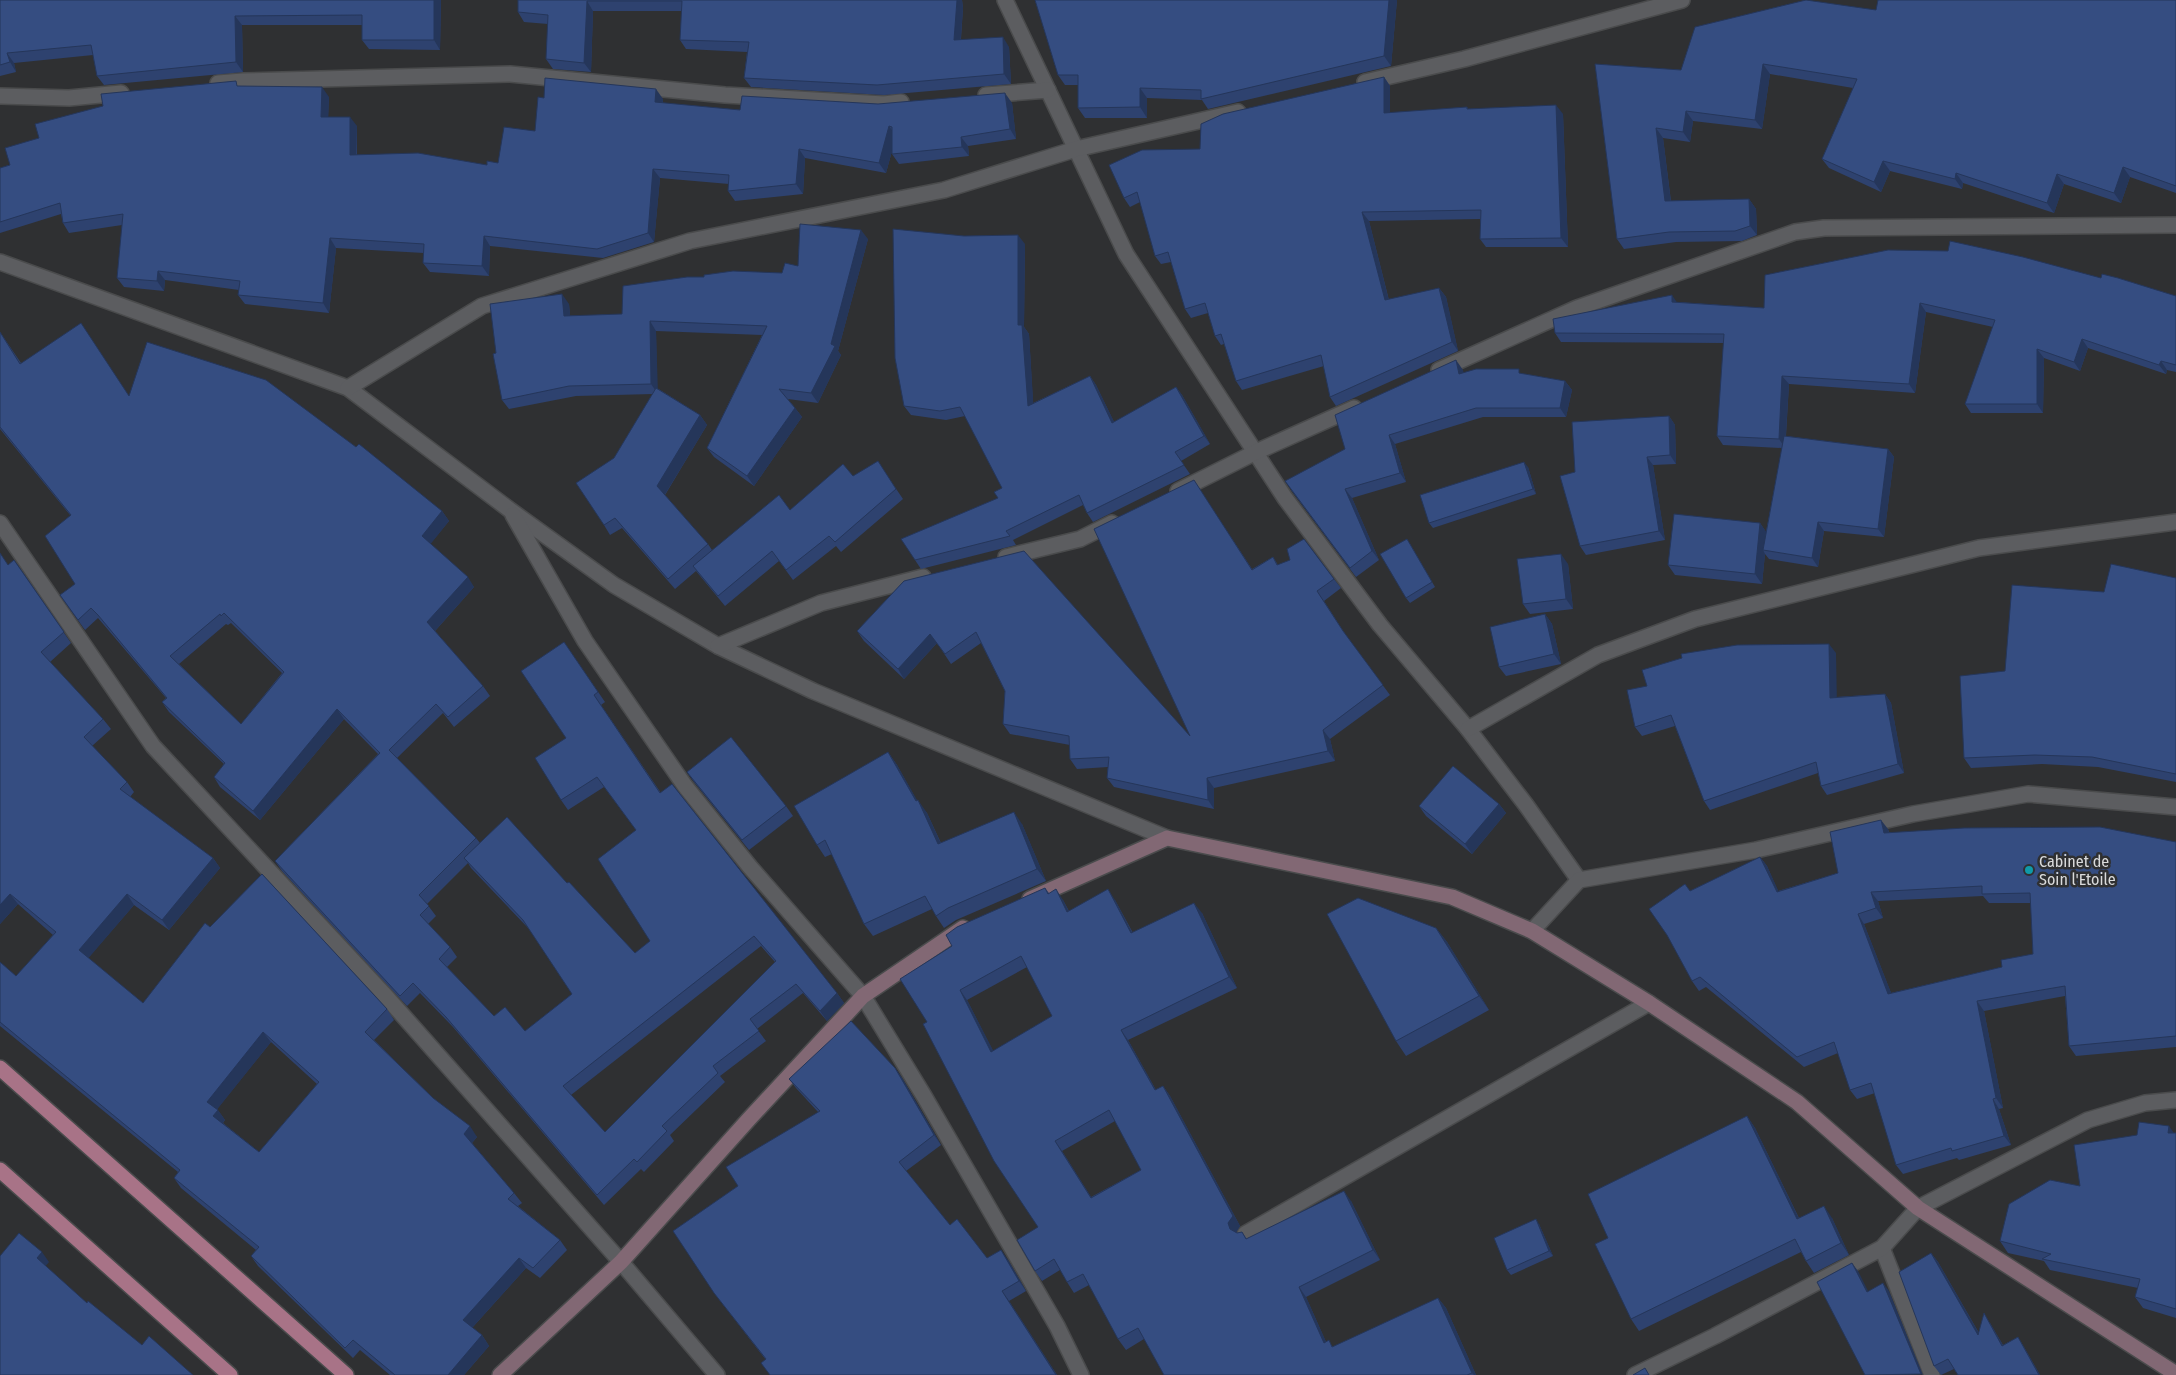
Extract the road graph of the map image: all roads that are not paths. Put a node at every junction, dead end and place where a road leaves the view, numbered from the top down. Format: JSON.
{"nodes":[{"id":1,"x":1005,"y":0,"type":"edge"},
{"id":2,"x":1682,"y":0,"type":"edge"},
{"id":3,"x":204,"y":84,"type":"edge"},
{"id":4,"x":1348,"y":86,"type":"edge"},
{"id":5,"x":1048,"y":90,"type":"junction"},
{"id":6,"x":137,"y":92,"type":"edge"},
{"id":7,"x":0,"y":96,"type":"edge"},
{"id":8,"x":971,"y":97,"type":"edge"},
{"id":9,"x":913,"y":101,"type":"edge"},
{"id":10,"x":1251,"y":109,"type":"edge"},
{"id":11,"x":1076,"y":149,"type":"junction"},
{"id":12,"x":2176,"y":225,"type":"edge"},
{"id":13,"x":0,"y":262,"type":"edge"},
{"id":14,"x":1424,"y":376,"type":"edge"},
{"id":15,"x":348,"y":388,"type":"junction"},
{"id":16,"x":1371,"y":400,"type":"edge"},
{"id":17,"x":1256,"y":452,"type":"junction"},
{"id":18,"x":1167,"y":496,"type":"edge"},
{"id":19,"x":510,"y":510,"type":"junction"},
{"id":20,"x":1124,"y":518,"type":"edge"},
{"id":21,"x":2176,"y":522,"type":"edge"},
{"id":22,"x":0,"y":523,"type":"edge"},
{"id":23,"x":990,"y":561,"type":"edge"},
{"id":24,"x":934,"y":574,"type":"edge"},
{"id":25,"x":718,"y":646,"type":"junction"},
{"id":26,"x":1468,"y":729,"type":"junction"},
{"id":27,"x":2176,"y":807,"type":"edge"},
{"id":28,"x":1167,"y":838,"type":"junction"},
{"id":29,"x":1579,"y":880,"type":"junction"},
{"id":30,"x":1013,"y":906,"type":"edge"},
{"id":31,"x":978,"y":922,"type":"edge"},
{"id":32,"x":1532,"y":930,"type":"junction"},
{"id":33,"x":862,"y":996,"type":"junction"},
{"id":34,"x":1649,"y":1003,"type":"junction"},
{"id":35,"x":0,"y":1068,"type":"edge"},
{"id":36,"x":2176,"y":1100,"type":"edge"},
{"id":37,"x":0,"y":1170,"type":"edge"},
{"id":38,"x":1918,"y":1208,"type":"junction"},
{"id":39,"x":1245,"y":1234,"type":"edge"},
{"id":40,"x":1882,"y":1248,"type":"junction"},
{"id":41,"x":622,"y":1262,"type":"junction"},
{"id":42,"x":2176,"y":1374,"type":"edge"},
{"id":43,"x":230,"y":1375,"type":"edge"},
{"id":44,"x":346,"y":1375,"type":"edge"},
{"id":45,"x":500,"y":1375,"type":"edge"},
{"id":46,"x":717,"y":1375,"type":"edge"},
{"id":47,"x":1081,"y":1375,"type":"edge"},
{"id":48,"x":1634,"y":1375,"type":"edge"},
{"id":49,"x":1932,"y":1375,"type":"edge"}],
"edges":[{"from":1,"to":5,"type":"street"},
{"from":2,"to":4,"type":"street"},
{"from":3,"to":9,"type":"street"},
{"from":5,"to":8,"type":"street"},
{"from":5,"to":11,"type":"street"},
{"from":6,"to":7,"type":"street"},
{"from":10,"to":11,"type":"street"},
{"from":11,"to":15,"type":"street"},
{"from":11,"to":17,"type":"street"},
{"from":12,"to":14,"type":"street"},
{"from":13,"to":15,"type":"street"},
{"from":15,"to":19,"type":"street"},
{"from":16,"to":17,"type":"street"},
{"from":17,"to":18,"type":"street"},
{"from":17,"to":26,"type":"street"},
{"from":19,"to":25,"type":"street"},
{"from":19,"to":33,"type":"street"},
{"from":20,"to":23,"type":"street"},
{"from":21,"to":26,"type":"street"},
{"from":22,"to":41,"type":"street"},
{"from":24,"to":25,"type":"street"},
{"from":25,"to":28,"type":"street"},
{"from":26,"to":29,"type":"street"},
{"from":27,"to":29,"type":"street"},
{"from":28,"to":30,"type":"street"},
{"from":28,"to":32,"type":"street"},
{"from":29,"to":32,"type":"street"},
{"from":31,"to":33,"type":"street"},
{"from":32,"to":34,"type":"street"},
{"from":33,"to":41,"type":"street"},
{"from":33,"to":47,"type":"street"},
{"from":34,"to":38,"type":"street"},
{"from":34,"to":39,"type":"street"},
{"from":35,"to":44,"type":"main road"},
{"from":36,"to":38,"type":"street"},
{"from":37,"to":43,"type":"main road"},
{"from":38,"to":40,"type":"street"},
{"from":38,"to":42,"type":"street"},
{"from":40,"to":48,"type":"street"},
{"from":40,"to":49,"type":"street"},
{"from":41,"to":45,"type":"street"},
{"from":41,"to":46,"type":"street"}]}
